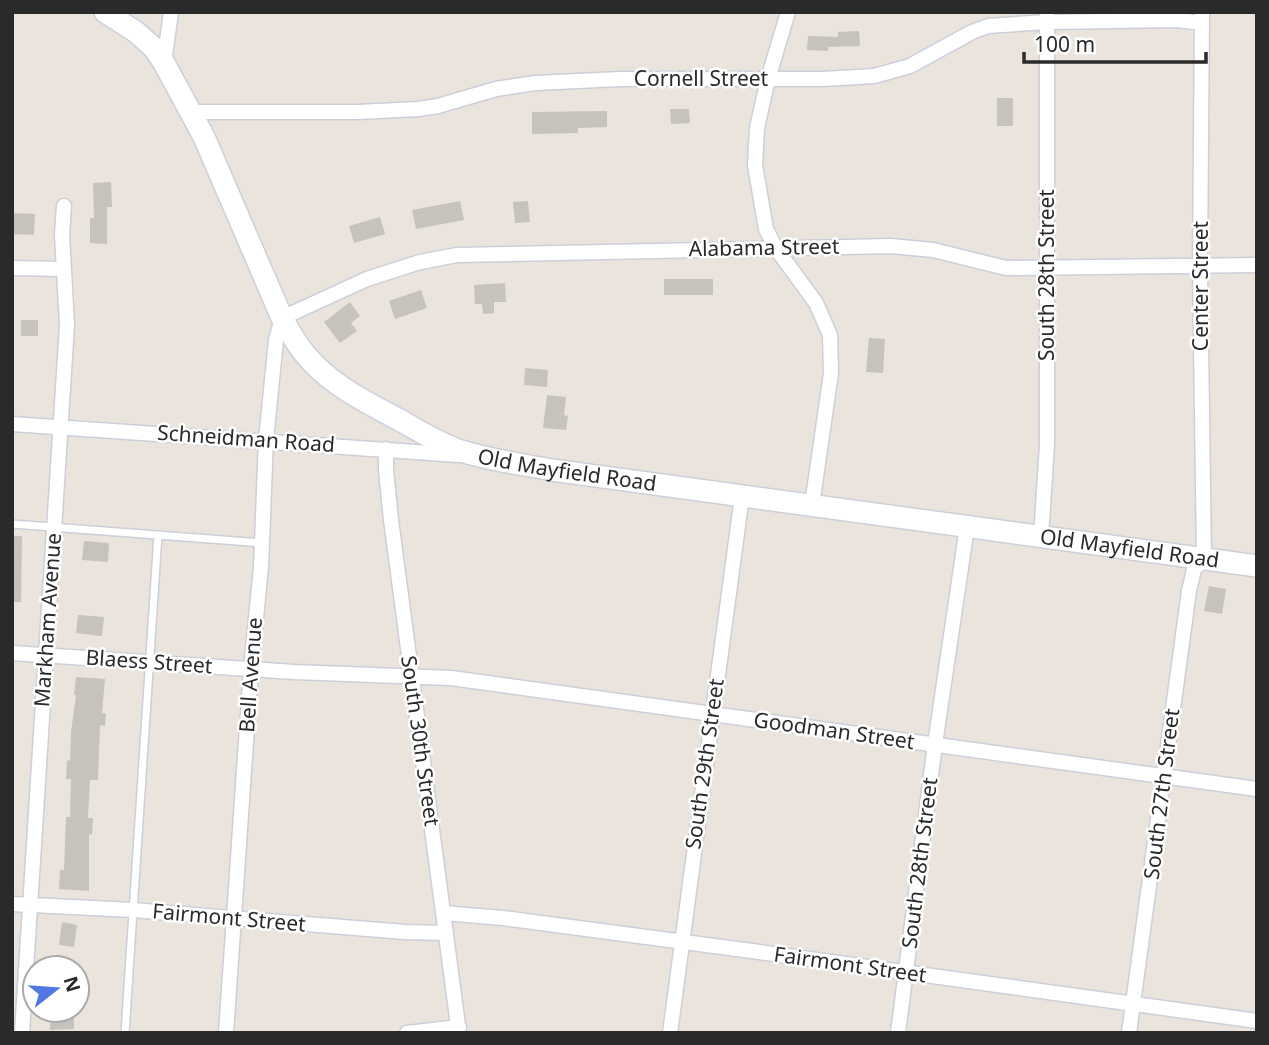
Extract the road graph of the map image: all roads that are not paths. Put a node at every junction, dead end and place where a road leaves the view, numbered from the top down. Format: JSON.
{"nodes":[{"id":1,"x":105,"y":12,"type":"edge"},
{"id":2,"x":171,"y":12,"type":"edge"},
{"id":3,"x":788,"y":12,"type":"edge"},
{"id":4,"x":1046,"y":17,"type":"edge"},
{"id":5,"x":1202,"y":18,"type":"edge"},
{"id":6,"x":164,"y":64,"type":"junction"},
{"id":7,"x":768,"y":79,"type":"junction"},
{"id":8,"x":191,"y":112,"type":"junction"},
{"id":9,"x":64,"y":206,"type":"dead end"},
{"id":10,"x":775,"y":247,"type":"junction"},
{"id":11,"x":1200,"y":265,"type":"junction"},
{"id":12,"x":1257,"y":265,"type":"edge"},
{"id":13,"x":12,"y":268,"type":"edge"},
{"id":14,"x":1046,"y":268,"type":"junction"},
{"id":15,"x":63,"y":269,"type":"junction"},
{"id":16,"x":282,"y":318,"type":"junction"},
{"id":17,"x":12,"y":424,"type":"edge"},
{"id":18,"x":62,"y":426,"type":"junction"},
{"id":19,"x":266,"y":440,"type":"junction"},
{"id":20,"x":386,"y":449,"type":"junction"},
{"id":21,"x":480,"y":456,"type":"junction"},
{"id":22,"x":742,"y":496,"type":"junction"},
{"id":23,"x":812,"y":505,"type":"junction"},
{"id":24,"x":12,"y":524,"type":"edge"},
{"id":25,"x":54,"y":526,"type":"junction"},
{"id":26,"x":967,"y":527,"type":"junction"},
{"id":27,"x":158,"y":535,"type":"junction"},
{"id":28,"x":1041,"y":537,"type":"junction"},
{"id":29,"x":262,"y":542,"type":"junction"},
{"id":30,"x":1204,"y":560,"type":"junction"},
{"id":31,"x":1257,"y":566,"type":"edge"},
{"id":32,"x":12,"y":653,"type":"edge"},
{"id":33,"x":46,"y":655,"type":"junction"},
{"id":34,"x":149,"y":662,"type":"junction"},
{"id":35,"x":251,"y":669,"type":"junction"},
{"id":36,"x":411,"y":675,"type":"junction"},
{"id":37,"x":712,"y":714,"type":"junction"},
{"id":38,"x":936,"y":744,"type":"junction"},
{"id":39,"x":1164,"y":775,"type":"junction"},
{"id":40,"x":1257,"y":789,"type":"edge"},
{"id":41,"x":12,"y":904,"type":"edge"},
{"id":42,"x":30,"y":905,"type":"junction"},
{"id":43,"x":133,"y":910,"type":"junction"},
{"id":44,"x":443,"y":913,"type":"junction"},
{"id":45,"x":234,"y":920,"type":"junction"},
{"id":46,"x":446,"y":933,"type":"junction"},
{"id":47,"x":681,"y":942,"type":"junction"},
{"id":48,"x":906,"y":972,"type":"junction"},
{"id":49,"x":1133,"y":1004,"type":"junction"},
{"id":50,"x":1257,"y":1021,"type":"edge"},
{"id":51,"x":459,"y":1030,"type":"edge"},
{"id":52,"x":22,"y":1033,"type":"edge"},
{"id":53,"x":125,"y":1033,"type":"edge"},
{"id":54,"x":226,"y":1033,"type":"edge"},
{"id":55,"x":407,"y":1033,"type":"edge"},
{"id":56,"x":670,"y":1033,"type":"edge"},
{"id":57,"x":898,"y":1033,"type":"edge"},
{"id":58,"x":1129,"y":1033,"type":"edge"}],
"edges":[{"from":1,"to":6,"type":"main road","name":"Old Mayfield Road"},
{"from":2,"to":6,"type":"street"},
{"from":3,"to":7,"type":"street"},
{"from":4,"to":5,"type":"street","name":"Cornell Street"},
{"from":4,"to":7,"type":"street","name":"Cornell Street"},
{"from":4,"to":14,"type":"street","name":"South 28th Street"},
{"from":5,"to":11,"type":"street","name":"Center Street"},
{"from":6,"to":8,"type":"main road","name":"Old Mayfield Road"},
{"from":7,"to":8,"type":"street","name":"Cornell Street"},
{"from":7,"to":10,"type":"street"},
{"from":8,"to":16,"type":"main road","name":"Old Mayfield Road"},
{"from":9,"to":15,"type":"street","name":"Markham Avenue"},
{"from":10,"to":14,"type":"street","name":"Alabama Street"},
{"from":10,"to":16,"type":"street","name":"Alabama Street"},
{"from":10,"to":23,"type":"street"},
{"from":11,"to":12,"type":"street","name":"Alabama Street"},
{"from":11,"to":14,"type":"street","name":"Alabama Street"},
{"from":11,"to":30,"type":"street","name":"Center Street"},
{"from":13,"to":15,"type":"street"},
{"from":14,"to":28,"type":"street","name":"South 28th Street"},
{"from":15,"to":18,"type":"street","name":"Markham Avenue"},
{"from":16,"to":19,"type":"street","name":"Bell Avenue"},
{"from":16,"to":21,"type":"main road","name":"Old Mayfield Road"},
{"from":17,"to":18,"type":"street","name":"Schneidman Road"},
{"from":18,"to":19,"type":"street","name":"Schneidman Road"},
{"from":18,"to":25,"type":"street","name":"Markham Avenue"},
{"from":19,"to":20,"type":"street","name":"Schneidman Road"},
{"from":19,"to":29,"type":"street","name":"Bell Avenue"},
{"from":20,"to":21,"type":"street","name":"Schneidman Road"},
{"from":20,"to":36,"type":"street","name":"South 30th Street"},
{"from":21,"to":22,"type":"main road","name":"Old Mayfield Road"},
{"from":22,"to":23,"type":"main road","name":"Old Mayfield Road"},
{"from":22,"to":37,"type":"street","name":"South 29th Street"},
{"from":23,"to":26,"type":"main road","name":"Old Mayfield Road"},
{"from":24,"to":25,"type":"lane"},
{"from":25,"to":27,"type":"lane"},
{"from":25,"to":33,"type":"street","name":"Markham Avenue"},
{"from":26,"to":28,"type":"main road","name":"Old Mayfield Road"},
{"from":26,"to":38,"type":"street","name":"South 28th Street"},
{"from":27,"to":29,"type":"lane"},
{"from":27,"to":34,"type":"lane"},
{"from":28,"to":30,"type":"main road","name":"Old Mayfield Road"},
{"from":29,"to":35,"type":"street","name":"Bell Avenue"},
{"from":30,"to":31,"type":"main road","name":"Old Mayfield Road"},
{"from":30,"to":39,"type":"street","name":"South 27th Street"},
{"from":32,"to":33,"type":"street","name":"Blaess Street"},
{"from":33,"to":34,"type":"street","name":"Blaess Street"},
{"from":33,"to":42,"type":"street","name":"Markham Avenue"},
{"from":34,"to":35,"type":"street","name":"Blaess Street"},
{"from":34,"to":43,"type":"lane"},
{"from":35,"to":36,"type":"street","name":"Blaess Street"},
{"from":35,"to":45,"type":"street","name":"Bell Avenue"},
{"from":36,"to":37,"type":"street","name":"Goodman Street"},
{"from":36,"to":44,"type":"street","name":"South 30th Street"},
{"from":37,"to":38,"type":"street","name":"Goodman Street"},
{"from":37,"to":47,"type":"street","name":"South 29th Street"},
{"from":38,"to":39,"type":"street","name":"Goodman Street"},
{"from":38,"to":48,"type":"street","name":"South 28th Street"},
{"from":39,"to":40,"type":"street","name":"Goodman Street"},
{"from":39,"to":49,"type":"street","name":"South 27th Street"},
{"from":41,"to":42,"type":"street","name":"Fairmont Street"},
{"from":42,"to":43,"type":"street","name":"Fairmont Street"},
{"from":42,"to":52,"type":"street","name":"Markham Avenue"},
{"from":43,"to":45,"type":"street","name":"Fairmont Street"},
{"from":43,"to":53,"type":"lane"},
{"from":44,"to":46,"type":"street","name":"South 30th Street"},
{"from":44,"to":47,"type":"street","name":"Fairmont Street"},
{"from":45,"to":46,"type":"street","name":"Fairmont Street"},
{"from":45,"to":54,"type":"street","name":"Bell Avenue"},
{"from":46,"to":51,"type":"street","name":"South 30th Street"},
{"from":47,"to":48,"type":"street","name":"Fairmont Street"},
{"from":47,"to":56,"type":"street","name":"South 29th Street"},
{"from":48,"to":49,"type":"street","name":"Fairmont Street"},
{"from":48,"to":57,"type":"street","name":"South 28th Street"},
{"from":49,"to":50,"type":"street","name":"Fairmont Street"},
{"from":49,"to":58,"type":"street","name":"South 27th Street"},
{"from":51,"to":55,"type":"street"}]}
